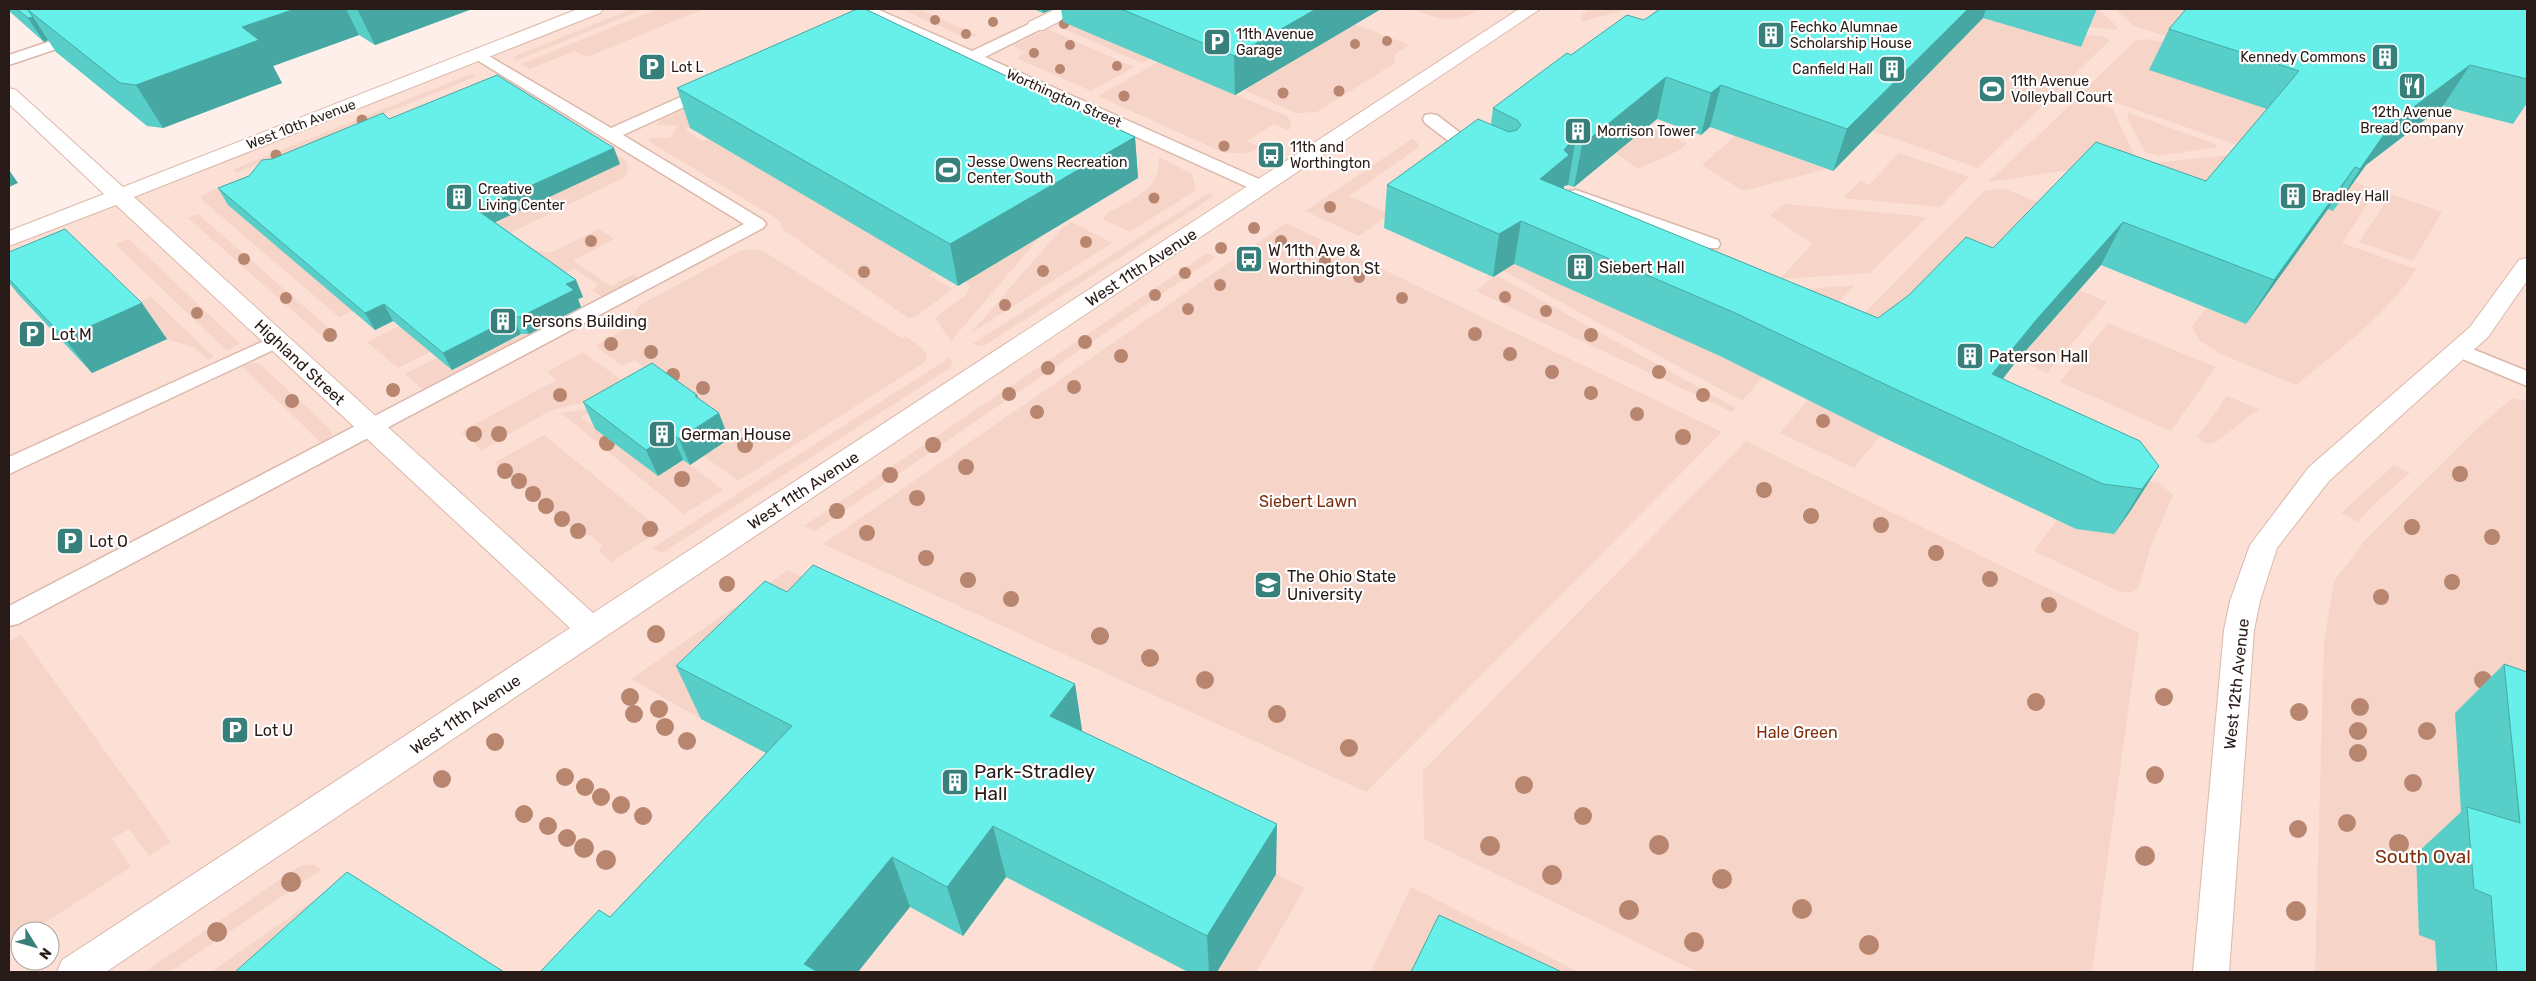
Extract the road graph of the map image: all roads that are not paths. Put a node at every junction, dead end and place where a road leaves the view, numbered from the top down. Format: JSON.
{"nodes":[{"id":1,"x":594,"y":9,"type":"edge"},
{"id":2,"x":1069,"y":9,"type":"edge"},
{"id":3,"x":1531,"y":9,"type":"edge"},
{"id":4,"x":868,"y":15,"type":"edge"},
{"id":5,"x":1036,"y":26,"type":"joint"},
{"id":6,"x":91,"y":33,"type":"edge"},
{"id":7,"x":477,"y":54,"type":"junction"},
{"id":8,"x":972,"y":57,"type":"junction"},
{"id":9,"x":9,"y":60,"type":"edge"},
{"id":10,"x":721,"y":85,"type":"edge"},
{"id":11,"x":9,"y":94,"type":"edge"},
{"id":12,"x":1431,"y":119,"type":"dead end"},
{"id":13,"x":610,"y":135,"type":"junction"},
{"id":14,"x":1497,"y":164,"type":"edge"},
{"id":15,"x":1262,"y":187,"type":"junction"},
{"id":16,"x":1568,"y":192,"type":"edge"},
{"id":17,"x":119,"y":195,"type":"junction"},
{"id":18,"x":9,"y":239,"type":"edge"},
{"id":19,"x":1711,"y":244,"type":"dead end"},
{"id":20,"x":2527,"y":265,"type":"edge"},
{"id":21,"x":277,"y":341,"type":"junction"},
{"id":22,"x":2460,"y":350,"type":"junction"},
{"id":23,"x":2527,"y":379,"type":"edge"},
{"id":24,"x":371,"y":427,"type":"junction"},
{"id":25,"x":9,"y":466,"type":"edge"},
{"id":26,"x":9,"y":618,"type":"edge"},
{"id":27,"x":591,"y":630,"type":"junction"},
{"id":28,"x":75,"y":972,"type":"edge"},
{"id":29,"x":2211,"y":972,"type":"edge"}],
"edges":[{"from":1,"to":7,"type":"street","name":"West 10th Avenue"},
{"from":2,"to":5,"type":"street"},
{"from":3,"to":15,"type":"street","name":"West 11th Avenue"},
{"from":4,"to":8,"type":"lane","name":"Worthington Street"},
{"from":5,"to":8,"type":"lane"},
{"from":6,"to":9,"type":"lane"},
{"from":7,"to":13,"type":"lane"},
{"from":7,"to":17,"type":"street","name":"West 10th Avenue"},
{"from":8,"to":15,"type":"lane","name":"Worthington Street"},
{"from":10,"to":13,"type":"lane"},
{"from":11,"to":17,"type":"street","name":"Highland Street"},
{"from":12,"to":14,"type":"lane"},
{"from":13,"to":24,"type":"lane"},
{"from":15,"to":27,"type":"street","name":"West 11th Avenue"},
{"from":16,"to":19,"type":"lane"},
{"from":17,"to":18,"type":"street","name":"West 10th Avenue"},
{"from":17,"to":21,"type":"street","name":"Highland Street"},
{"from":20,"to":22,"type":"street","name":"West 12th Avenue"},
{"from":21,"to":24,"type":"street","name":"Highland Street"},
{"from":21,"to":25,"type":"lane"},
{"from":22,"to":23,"type":"lane"},
{"from":22,"to":29,"type":"street","name":"West 12th Avenue"},
{"from":24,"to":26,"type":"lane"},
{"from":24,"to":27,"type":"street","name":"Highland Street"},
{"from":27,"to":28,"type":"street","name":"West 11th Avenue"}]}
